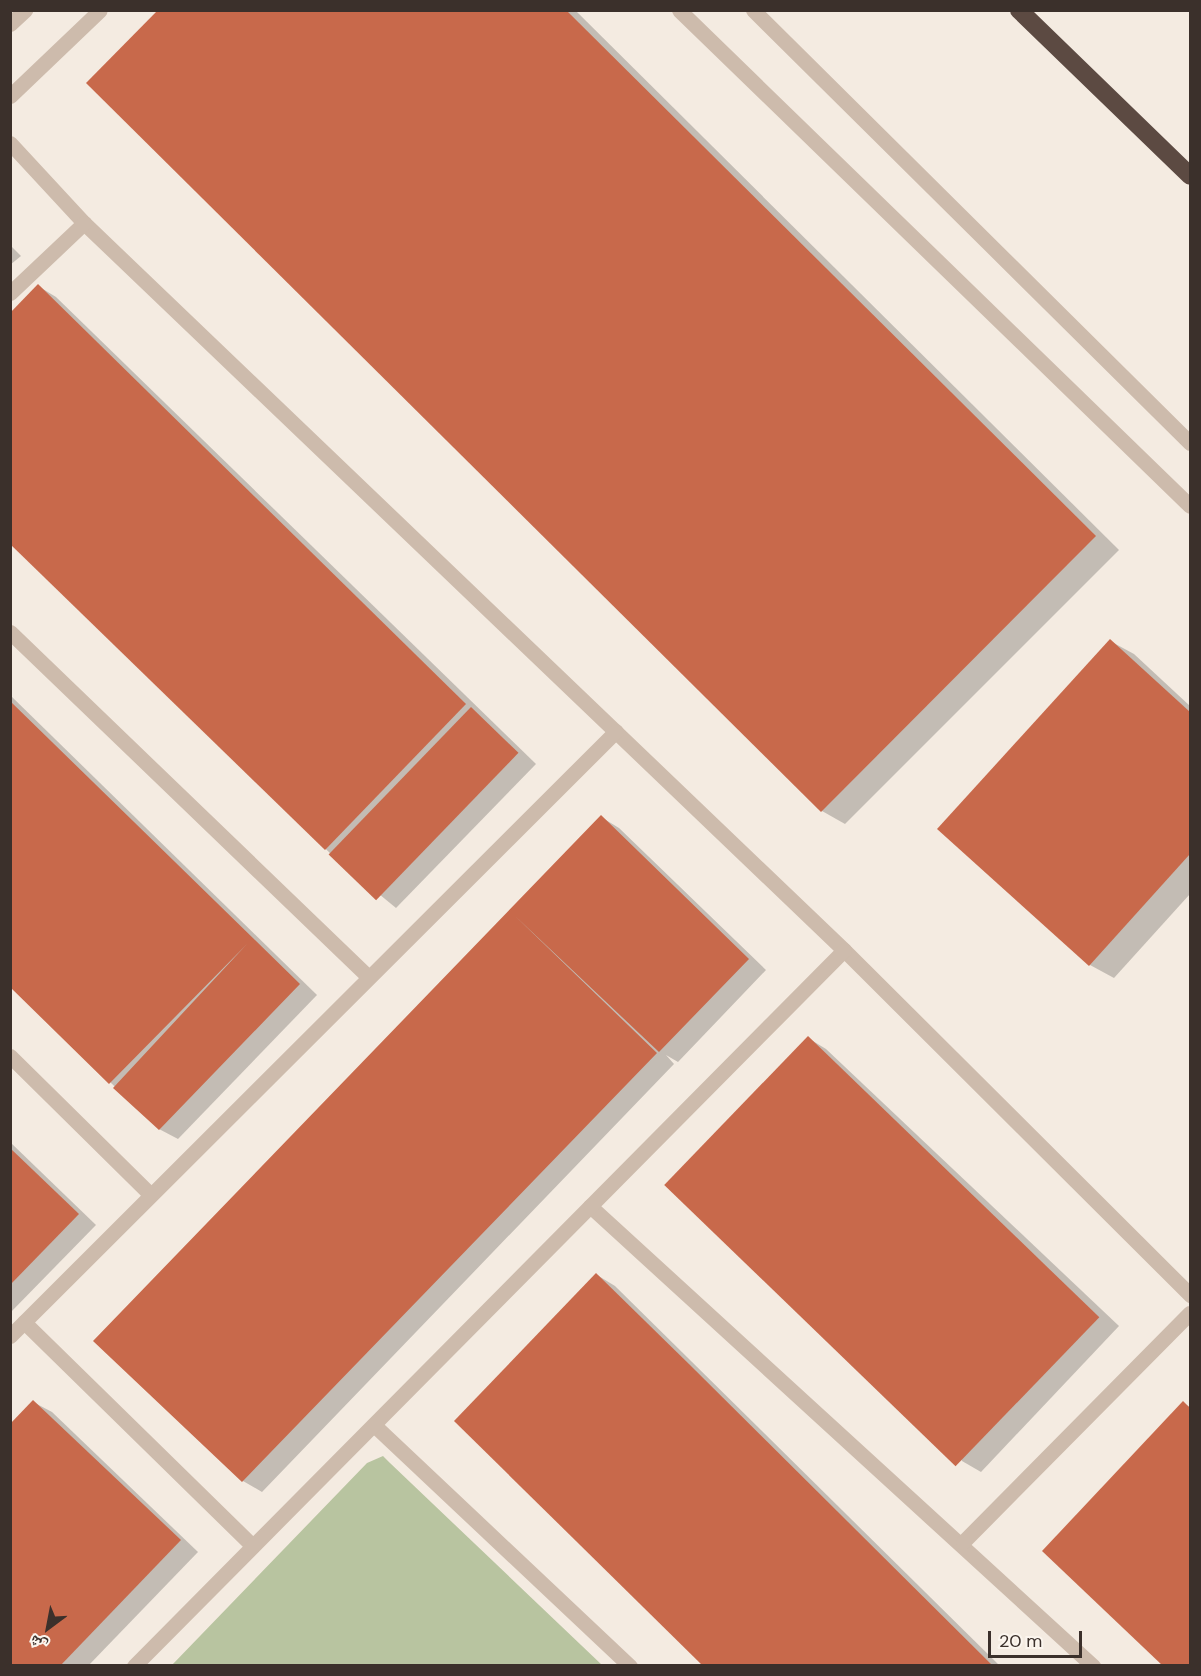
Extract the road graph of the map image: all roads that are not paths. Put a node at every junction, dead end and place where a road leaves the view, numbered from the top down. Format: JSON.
{"nodes":[{"id":1,"x":25,"y":10,"type":"edge"},
{"id":2,"x":100,"y":10,"type":"edge"},
{"id":3,"x":679,"y":10,"type":"edge"},
{"id":4,"x":753,"y":10,"type":"edge"},
{"id":5,"x":1019,"y":10,"type":"edge"},
{"id":6,"x":10,"y":24,"type":"edge"},
{"id":7,"x":10,"y":96,"type":"edge"},
{"id":8,"x":10,"y":142,"type":"edge"},
{"id":9,"x":1171,"y":158,"type":"junction"},
{"id":10,"x":1191,"y":176,"type":"edge"},
{"id":11,"x":1191,"y":182,"type":"edge"},
{"id":12,"x":84,"y":224,"type":"junction"},
{"id":13,"x":10,"y":293,"type":"edge"},
{"id":14,"x":1191,"y":443,"type":"edge"},
{"id":15,"x":1191,"y":506,"type":"edge"},
{"id":16,"x":10,"y":632,"type":"edge"},
{"id":17,"x":616,"y":731,"type":"junction"},
{"id":18,"x":844,"y":950,"type":"junction"},
{"id":19,"x":368,"y":977,"type":"junction"},
{"id":20,"x":10,"y":1056,"type":"edge"},
{"id":21,"x":150,"y":1194,"type":"junction"},
{"id":22,"x":590,"y":1206,"type":"junction"},
{"id":23,"x":1191,"y":1296,"type":"edge"},
{"id":24,"x":1191,"y":1313,"type":"edge"},
{"id":25,"x":24,"y":1322,"type":"junction"},
{"id":26,"x":10,"y":1336,"type":"edge"},
{"id":27,"x":374,"y":1425,"type":"junction"},
{"id":28,"x":963,"y":1542,"type":"junction"},
{"id":29,"x":253,"y":1546,"type":"junction"},
{"id":30,"x":134,"y":1665,"type":"edge"},
{"id":31,"x":630,"y":1665,"type":"edge"},
{"id":32,"x":1093,"y":1665,"type":"edge"}],
"edges":[{"from":1,"to":6,"type":"street"},
{"from":2,"to":7,"type":"street"},
{"from":3,"to":15,"type":"street"},
{"from":4,"to":14,"type":"street"},
{"from":5,"to":9,"type":"highway"},
{"from":8,"to":12,"type":"street"},
{"from":9,"to":10,"type":"highway"},
{"from":9,"to":11,"type":"highway"},
{"from":12,"to":13,"type":"street"},
{"from":12,"to":17,"type":"street"},
{"from":16,"to":19,"type":"street"},
{"from":17,"to":18,"type":"street"},
{"from":17,"to":19,"type":"street"},
{"from":18,"to":22,"type":"street"},
{"from":18,"to":23,"type":"street"},
{"from":19,"to":21,"type":"street"},
{"from":20,"to":21,"type":"street"},
{"from":21,"to":25,"type":"street"},
{"from":22,"to":27,"type":"street"},
{"from":22,"to":28,"type":"street"},
{"from":24,"to":28,"type":"street"},
{"from":25,"to":26,"type":"street"},
{"from":25,"to":29,"type":"street"},
{"from":27,"to":29,"type":"street"},
{"from":27,"to":31,"type":"street"},
{"from":28,"to":32,"type":"street"},
{"from":29,"to":30,"type":"street"}]}
